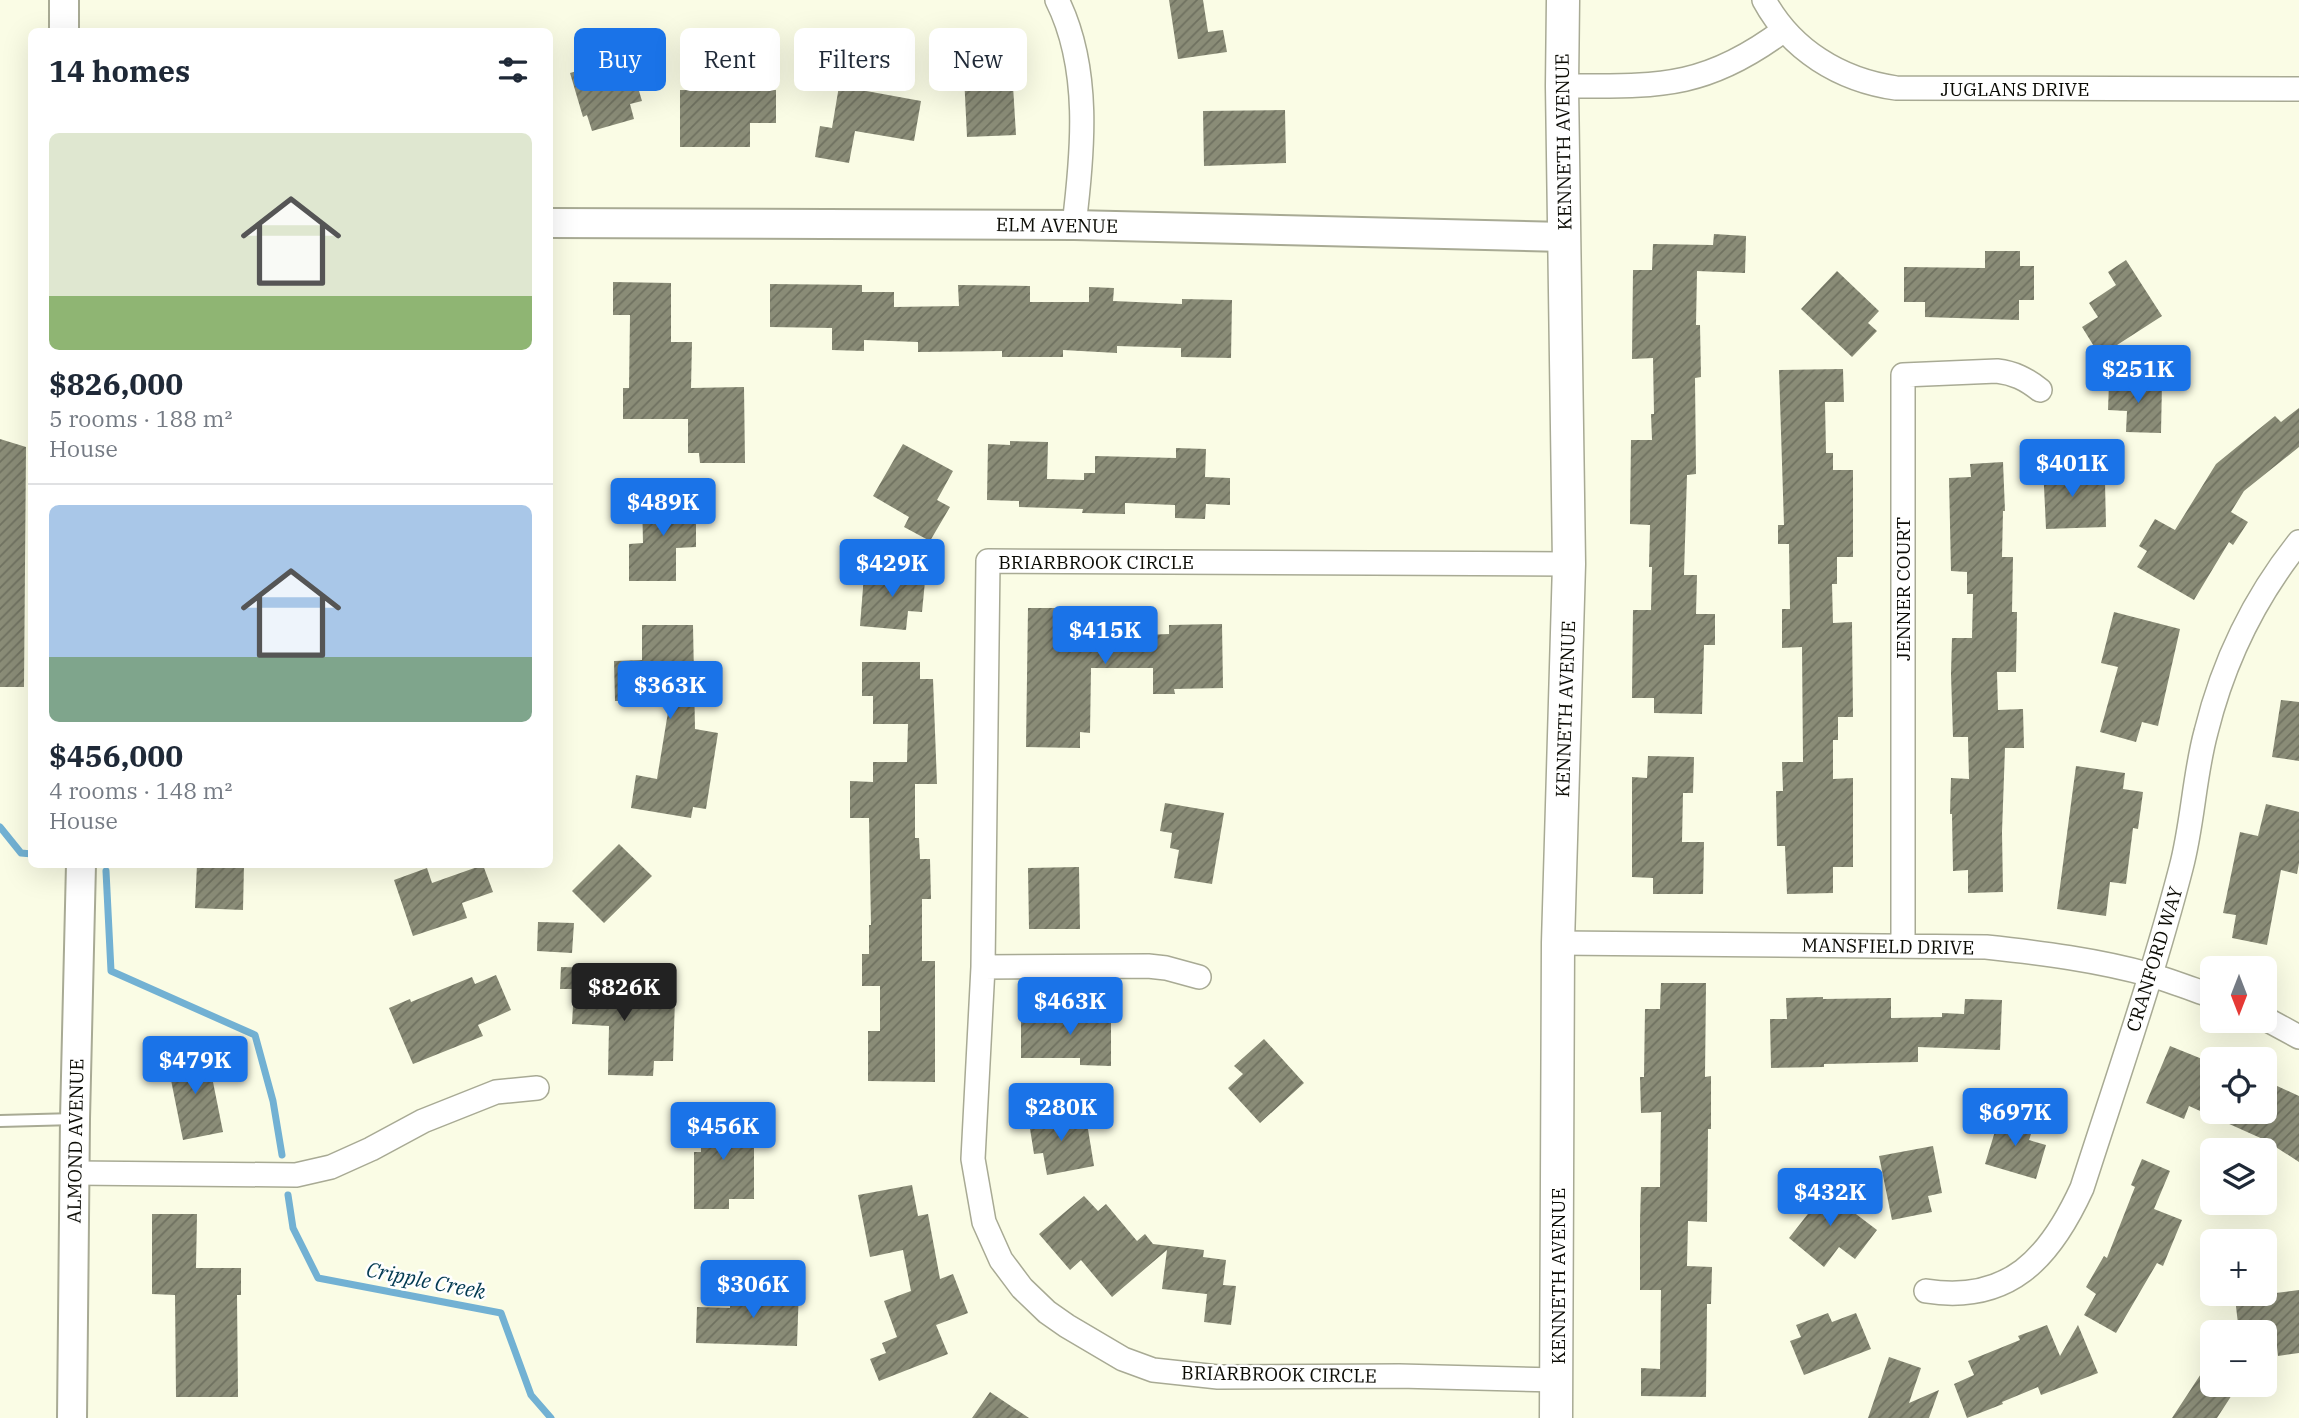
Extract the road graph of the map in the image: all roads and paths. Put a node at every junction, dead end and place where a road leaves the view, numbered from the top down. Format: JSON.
{"nodes":[{"id":1,"x":64,"y":0,"type":"edge"},
{"id":2,"x":1057,"y":0,"type":"edge"},
{"id":3,"x":1563,"y":0,"type":"edge"},
{"id":4,"x":1764,"y":0,"type":"edge"},
{"id":5,"x":64,"y":28,"type":"edge"},
{"id":6,"x":1784,"y":30,"type":"junction"},
{"id":7,"x":1562,"y":86,"type":"junction"},
{"id":8,"x":2299,"y":89,"type":"edge"},
{"id":9,"x":553,"y":223,"type":"edge"},
{"id":10,"x":1074,"y":225,"type":"junction"},
{"id":11,"x":1564,"y":237,"type":"junction"},
{"id":12,"x":2040,"y":390,"type":"dead end"},
{"id":13,"x":2299,"y":542,"type":"edge"},
{"id":14,"x":1569,"y":564,"type":"junction"},
{"id":15,"x":81,"y":868,"type":"edge"},
{"id":16,"x":1558,"y":943,"type":"junction"},
{"id":17,"x":1903,"y":945,"type":"junction"},
{"id":18,"x":983,"y":967,"type":"junction"},
{"id":19,"x":2150,"y":975,"type":"junction"},
{"id":20,"x":1199,"y":977,"type":"dead end"},
{"id":21,"x":2200,"y":992,"type":"edge"},
{"id":22,"x":2277,"y":1025,"type":"edge"},
{"id":23,"x":2299,"y":1037,"type":"edge"},
{"id":24,"x":537,"y":1088,"type":"dead end"},
{"id":25,"x":75,"y":1119,"type":"junction"},
{"id":26,"x":0,"y":1121,"type":"edge"},
{"id":27,"x":74,"y":1173,"type":"junction"},
{"id":28,"x":1926,"y":1291,"type":"dead end"},
{"id":29,"x":1558,"y":1380,"type":"junction"},
{"id":30,"x":72,"y":1418,"type":"edge"},
{"id":31,"x":1556,"y":1418,"type":"edge"}],
"edges":[{"from":1,"to":5,"type":"street"},
{"from":2,"to":10,"type":"street"},
{"from":3,"to":7,"type":"main road","name":"KENNETH AVENUE"},
{"from":4,"to":6,"type":"street","name":"JUGLANS DRIVE"},
{"from":6,"to":7,"type":"street"},
{"from":6,"to":8,"type":"street","name":"JUGLANS DRIVE"},
{"from":7,"to":11,"type":"main road","name":"KENNETH AVENUE"},
{"from":9,"to":10,"type":"street","name":"ELM AVENUE"},
{"from":10,"to":11,"type":"street","name":"ELM AVENUE"},
{"from":11,"to":14,"type":"main road","name":"KENNETH AVENUE"},
{"from":12,"to":17,"type":"street","name":"JENNER COURT"},
{"from":13,"to":19,"type":"street","name":"CRANFORD WAY"},
{"from":14,"to":16,"type":"main road","name":"KENNETH AVENUE"},
{"from":14,"to":18,"type":"street","name":"BRIARBROOK CIRCLE"},
{"from":15,"to":25,"type":"street","name":"ALMOND AVENUE"},
{"from":16,"to":17,"type":"street","name":"MANSFIELD DRIVE"},
{"from":16,"to":29,"type":"main road","name":"KENNETH AVENUE"},
{"from":17,"to":19,"type":"street","name":"MANSFIELD DRIVE"},
{"from":18,"to":20,"type":"street"},
{"from":18,"to":29,"type":"street","name":"BRIARBROOK CIRCLE"},
{"from":19,"to":21,"type":"street","name":"MANSFIELD DRIVE"},
{"from":19,"to":28,"type":"street","name":"CRANFORD WAY"},
{"from":22,"to":23,"type":"street"},
{"from":24,"to":27,"type":"street"},
{"from":25,"to":26,"type":"lane"},
{"from":25,"to":27,"type":"street","name":"ALMOND AVENUE"},
{"from":27,"to":30,"type":"street","name":"ALMOND AVENUE"},
{"from":29,"to":31,"type":"main road","name":"KENNETH AVENUE"}]}
